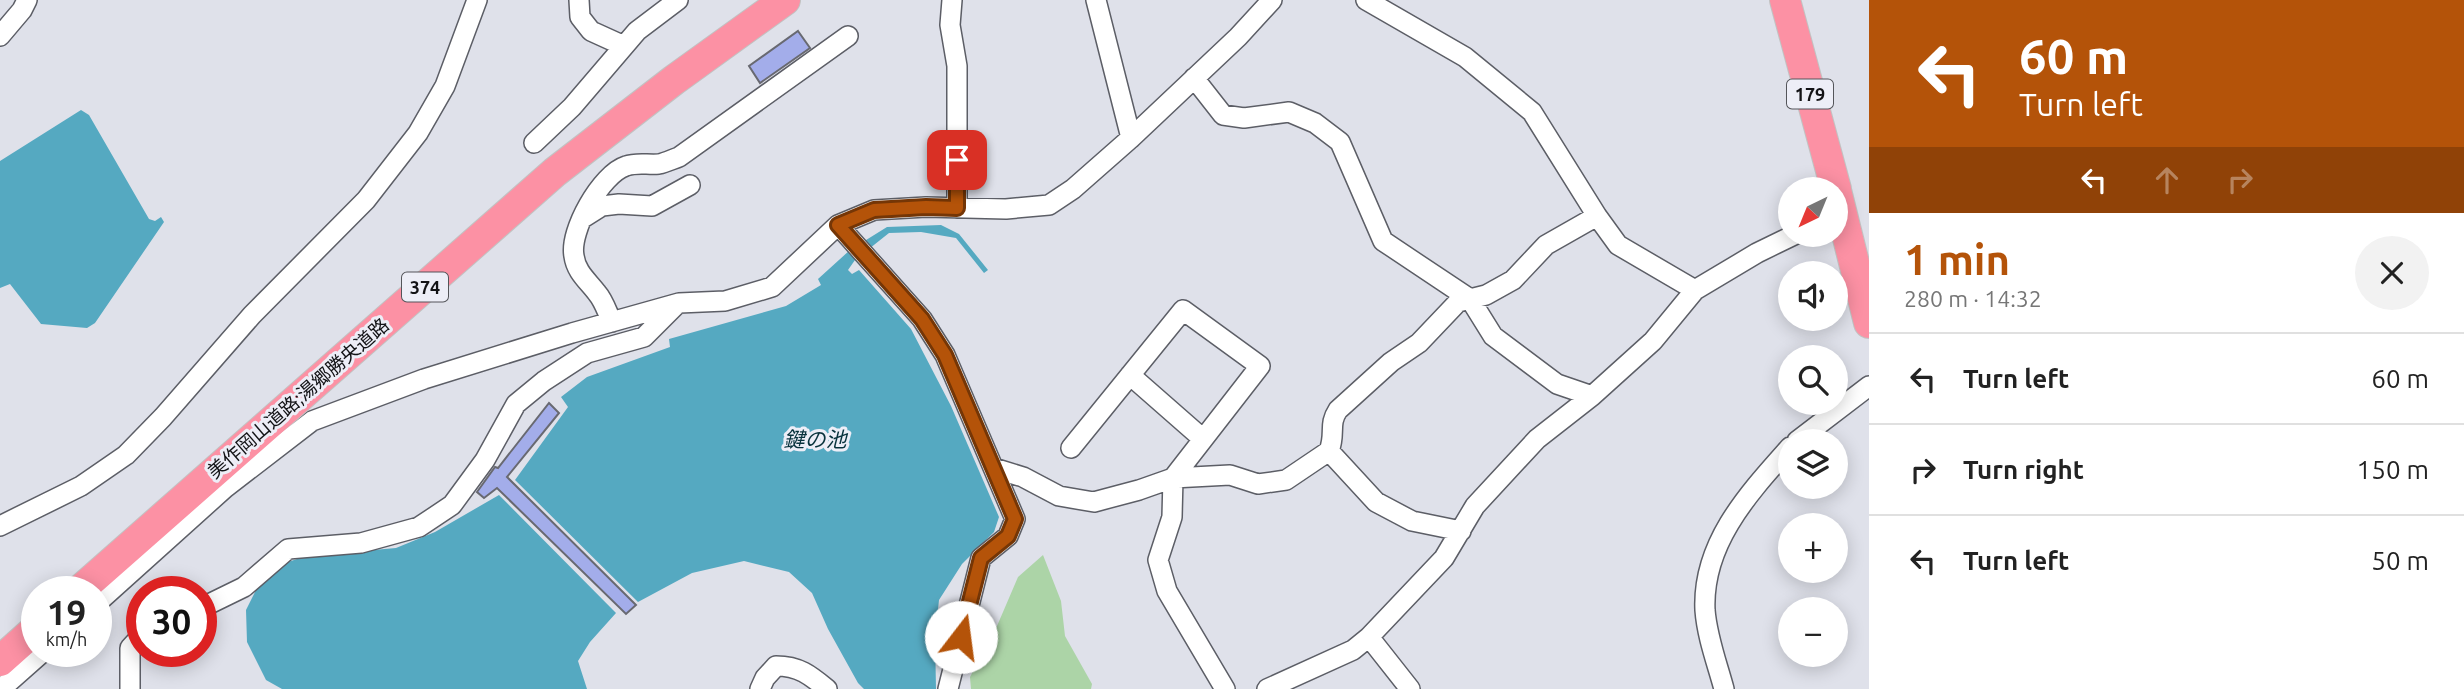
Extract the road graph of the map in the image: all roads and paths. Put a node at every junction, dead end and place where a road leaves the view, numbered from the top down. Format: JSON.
{"nodes":[{"id":1,"x":27,"y":0,"type":"edge"},
{"id":2,"x":477,"y":0,"type":"edge"},
{"id":3,"x":579,"y":0,"type":"edge"},
{"id":4,"x":678,"y":0,"type":"edge"},
{"id":5,"x":759,"y":0,"type":"edge"},
{"id":6,"x":785,"y":0,"type":"edge"},
{"id":7,"x":952,"y":0,"type":"edge"},
{"id":8,"x":1096,"y":0,"type":"edge"},
{"id":9,"x":1272,"y":0,"type":"edge"},
{"id":10,"x":1366,"y":0,"type":"edge"},
{"id":11,"x":1785,"y":0,"type":"edge"},
{"id":12,"x":0,"y":36,"type":"edge"},
{"id":13,"x":848,"y":36,"type":"dead end"},
{"id":14,"x":624,"y":46,"type":"junction"},
{"id":15,"x":1194,"y":78,"type":"junction"},
{"id":16,"x":1131,"y":138,"type":"junction"},
{"id":17,"x":534,"y":143,"type":"dead end"},
{"id":18,"x":1831,"y":177,"type":"edge"},
{"id":19,"x":690,"y":185,"type":"dead end"},
{"id":20,"x":957,"y":208,"type":"junction"},
{"id":21,"x":1597,"y":216,"type":"junction"},
{"id":22,"x":583,"y":218,"type":"junction"},
{"id":23,"x":838,"y":225,"type":"junction"},
{"id":24,"x":1848,"y":242,"type":"edge"},
{"id":25,"x":1778,"y":243,"type":"edge"},
{"id":26,"x":1695,"y":290,"type":"junction"},
{"id":27,"x":1470,"y":299,"type":"junction"},
{"id":28,"x":679,"y":303,"type":"junction"},
{"id":29,"x":1869,"y":319,"type":"edge"},
{"id":30,"x":612,"y":322,"type":"junction"},
{"id":31,"x":1130,"y":375,"type":"junction"},
{"id":32,"x":1869,"y":386,"type":"edge"},
{"id":33,"x":1592,"y":396,"type":"junction"},
{"id":34,"x":1813,"y":429,"type":"edge"},
{"id":35,"x":1203,"y":439,"type":"junction"},
{"id":36,"x":1071,"y":448,"type":"dead end"},
{"id":37,"x":1329,"y":451,"type":"junction"},
{"id":38,"x":1778,"y":461,"type":"edge"},
{"id":39,"x":994,"y":468,"type":"junction"},
{"id":40,"x":1173,"y":478,"type":"junction"},
{"id":41,"x":0,"y":526,"type":"edge"},
{"id":42,"x":1461,"y":531,"type":"junction"},
{"id":43,"x":72,"y":576,"type":"edge"},
{"id":44,"x":97,"y":576,"type":"edge"},
{"id":45,"x":112,"y":590,"type":"edge"},
{"id":46,"x":217,"y":600,"type":"edge"},
{"id":47,"x":21,"y":621,"type":"edge"},
{"id":48,"x":1370,"y":637,"type":"junction"},
{"id":49,"x":0,"y":639,"type":"edge"},
{"id":50,"x":21,"y":642,"type":"edge"},
{"id":51,"x":0,"y":661,"type":"edge"},
{"id":52,"x":26,"y":667,"type":"edge"},
{"id":53,"x":130,"y":667,"type":"edge"},
{"id":54,"x":1,"y":689,"type":"edge"},
{"id":55,"x":130,"y":689,"type":"edge"},
{"id":56,"x":760,"y":689,"type":"edge"},
{"id":57,"x":827,"y":689,"type":"edge"},
{"id":58,"x":947,"y":689,"type":"edge"},
{"id":59,"x":1225,"y":689,"type":"edge"},
{"id":60,"x":1267,"y":689,"type":"edge"},
{"id":61,"x":1410,"y":689,"type":"edge"},
{"id":62,"x":1724,"y":689,"type":"edge"}],
"edges":[{"from":1,"to":12,"type":"street"},
{"from":2,"to":41,"type":"street"},
{"from":3,"to":14,"type":"street"},
{"from":4,"to":14,"type":"street"},
{"from":5,"to":43,"type":"highway","name":"美作岡山道路;湯郷勝央道路","number":"374"},
{"from":6,"to":44,"type":"highway","name":"美作岡山道路;湯郷勝央道路","number":"374"},
{"from":7,"to":20,"type":"street"},
{"from":8,"to":16,"type":"street"},
{"from":9,"to":15,"type":"street"},
{"from":10,"to":21,"type":"street"},
{"from":11,"to":18,"type":"highway","number":"179"},
{"from":13,"to":22,"type":"street"},
{"from":14,"to":17,"type":"street"},
{"from":15,"to":16,"type":"street"},
{"from":15,"to":27,"type":"street"},
{"from":16,"to":20,"type":"street"},
{"from":19,"to":22,"type":"street"},
{"from":20,"to":23,"type":"street"},
{"from":21,"to":26,"type":"street"},
{"from":21,"to":27,"type":"street"},
{"from":22,"to":30,"type":"street"},
{"from":23,"to":28,"type":"street"},
{"from":23,"to":39,"type":"street"},
{"from":24,"to":29,"type":"highway","number":"179"},
{"from":25,"to":26,"type":"street"},
{"from":26,"to":33,"type":"street"},
{"from":27,"to":33,"type":"street"},
{"from":27,"to":37,"type":"street"},
{"from":28,"to":30,"type":"street"},
{"from":28,"to":46,"type":"street"},
{"from":30,"to":45,"type":"street"},
{"from":31,"to":35,"type":"street"},
{"from":31,"to":35,"type":"street"},
{"from":31,"to":36,"type":"street"},
{"from":32,"to":34,"type":"street"},
{"from":33,"to":42,"type":"street"},
{"from":35,"to":40,"type":"street"},
{"from":37,"to":40,"type":"street"},
{"from":37,"to":42,"type":"street"},
{"from":38,"to":62,"type":"street"},
{"from":39,"to":40,"type":"street"},
{"from":39,"to":58,"type":"street"},
{"from":40,"to":59,"type":"street"},
{"from":42,"to":48,"type":"street"},
{"from":47,"to":49,"type":"highway"},
{"from":48,"to":60,"type":"street"},
{"from":48,"to":61,"type":"street"},
{"from":50,"to":51,"type":"highway"},
{"from":52,"to":54,"type":"street"},
{"from":53,"to":55,"type":"street"},
{"from":56,"to":57,"type":"street"}]}
